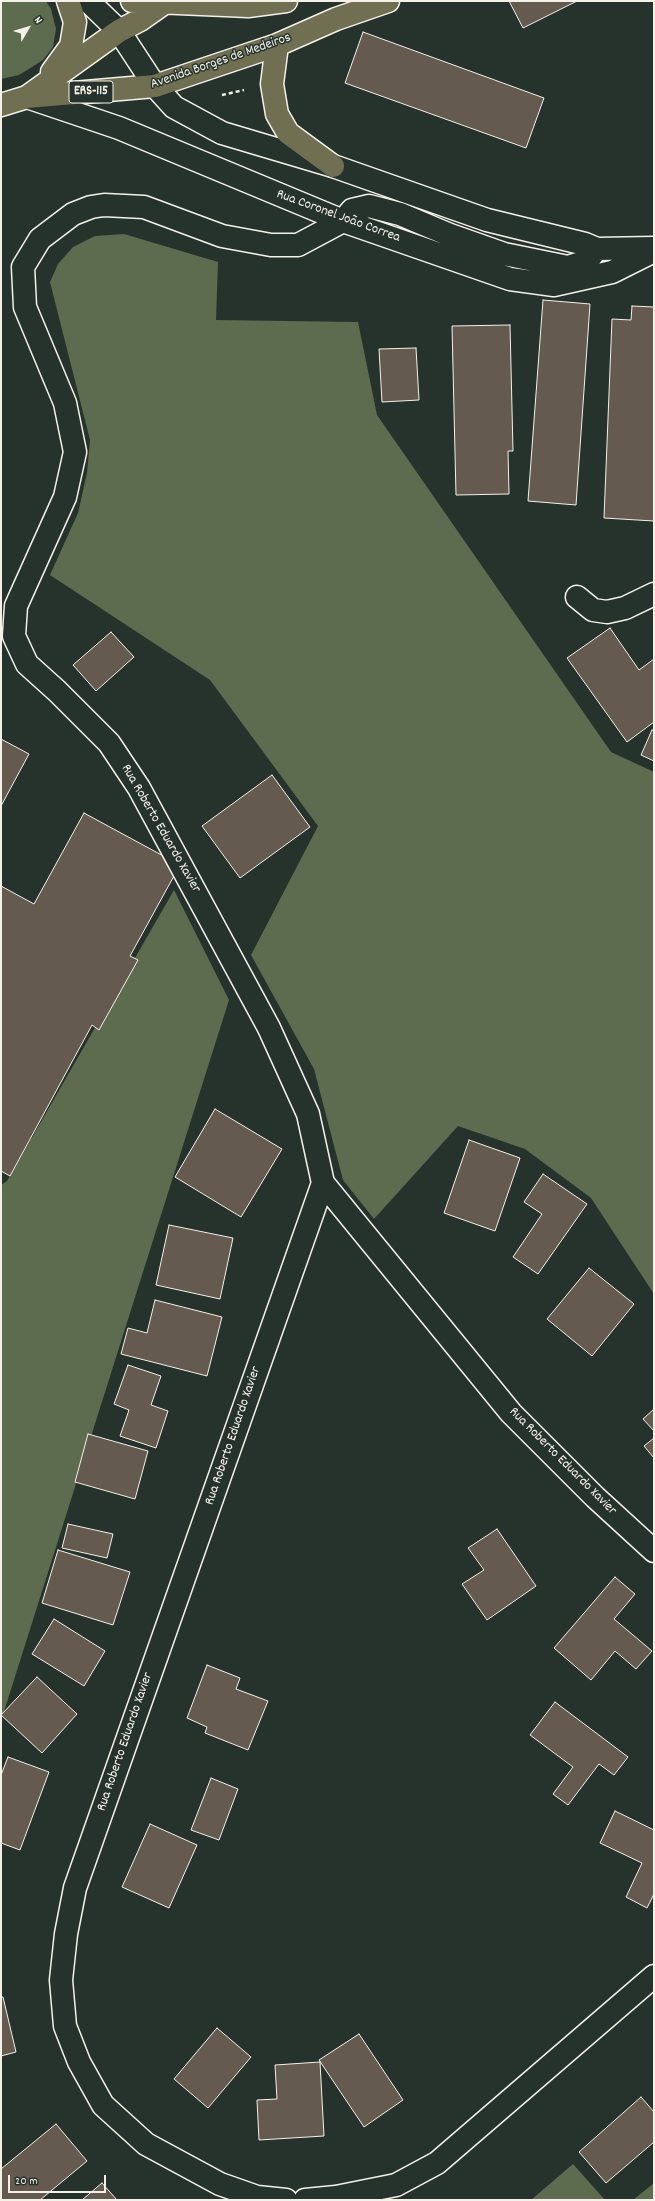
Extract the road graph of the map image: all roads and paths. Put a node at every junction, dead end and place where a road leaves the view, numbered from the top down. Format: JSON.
{"nodes":[{"id":1,"x":68,"y":1,"type":"edge"},
{"id":2,"x":88,"y":1,"type":"edge"},
{"id":3,"x":132,"y":1,"type":"edge"},
{"id":4,"x":284,"y":1,"type":"edge"},
{"id":5,"x":388,"y":1,"type":"edge"},
{"id":6,"x":165,"y":2,"type":"edge"},
{"id":7,"x":118,"y":31,"type":"junction"},
{"id":8,"x":277,"y":45,"type":"junction"},
{"id":9,"x":155,"y":86,"type":"junction"},
{"id":10,"x":27,"y":97,"type":"junction"},
{"id":11,"x":1,"y":104,"type":"edge"},
{"id":12,"x":333,"y":166,"type":"junction"},
{"id":13,"x":343,"y":221,"type":"junction"},
{"id":14,"x":654,"y":248,"type":"edge"},
{"id":15,"x":597,"y":249,"type":"junction"},
{"id":16,"x":654,"y":251,"type":"edge"},
{"id":17,"x":654,"y":594,"type":"edge"},
{"id":18,"x":576,"y":597,"type":"dead end"},
{"id":19,"x":323,"y":1183,"type":"junction"},
{"id":20,"x":654,"y":1551,"type":"edge"},
{"id":21,"x":654,"y":1976,"type":"edge"},
{"id":22,"x":397,"y":2193,"type":"edge"},
{"id":23,"x":337,"y":2199,"type":"edge"},
{"id":24,"x":286,"y":2200,"type":"edge"},
{"id":25,"x":305,"y":2200,"type":"edge"}],
"edges":[{"from":1,"to":10,"type":"main road"},
{"from":2,"to":7,"type":"street"},
{"from":3,"to":6,"type":"main road"},
{"from":4,"to":6,"type":"main road"},
{"from":5,"to":8,"type":"main road","name":"Avenida Borges de Medeiros","number":"ERS-115"},
{"from":6,"to":7,"type":"main road"},
{"from":7,"to":9,"type":"street"},
{"from":7,"to":10,"type":"main road"},
{"from":8,"to":9,"type":"main road","name":"Avenida Borges de Medeiros","number":"ERS-115"},
{"from":8,"to":12,"type":"main road"},
{"from":9,"to":10,"type":"main road","name":"Avenida Borges de Medeiros","number":"ERS-115"},
{"from":9,"to":12,"type":"street"},
{"from":10,"to":11,"type":"main road","name":"Avenida Borges de Medeiros","number":"ERS-115"},
{"from":10,"to":13,"type":"street","name":"Rua Coronel João Correa"},
{"from":12,"to":15,"type":"street"},
{"from":13,"to":15,"type":"street","name":"Rua Roberto Eduardo Xavier"},
{"from":13,"to":16,"type":"street","name":"Rua Coronel João Correa"},
{"from":13,"to":19,"type":"street","name":"Rua Roberto Eduardo Xavier"},
{"from":14,"to":15,"type":"street"},
{"from":17,"to":18,"type":"street"},
{"from":19,"to":20,"type":"street","name":"Rua Roberto Eduardo Xavier"},
{"from":19,"to":24,"type":"street","name":"Rua Roberto Eduardo Xavier"},
{"from":21,"to":22,"type":"street"},
{"from":22,"to":23,"type":"street"},
{"from":23,"to":25,"type":"street"}]}
